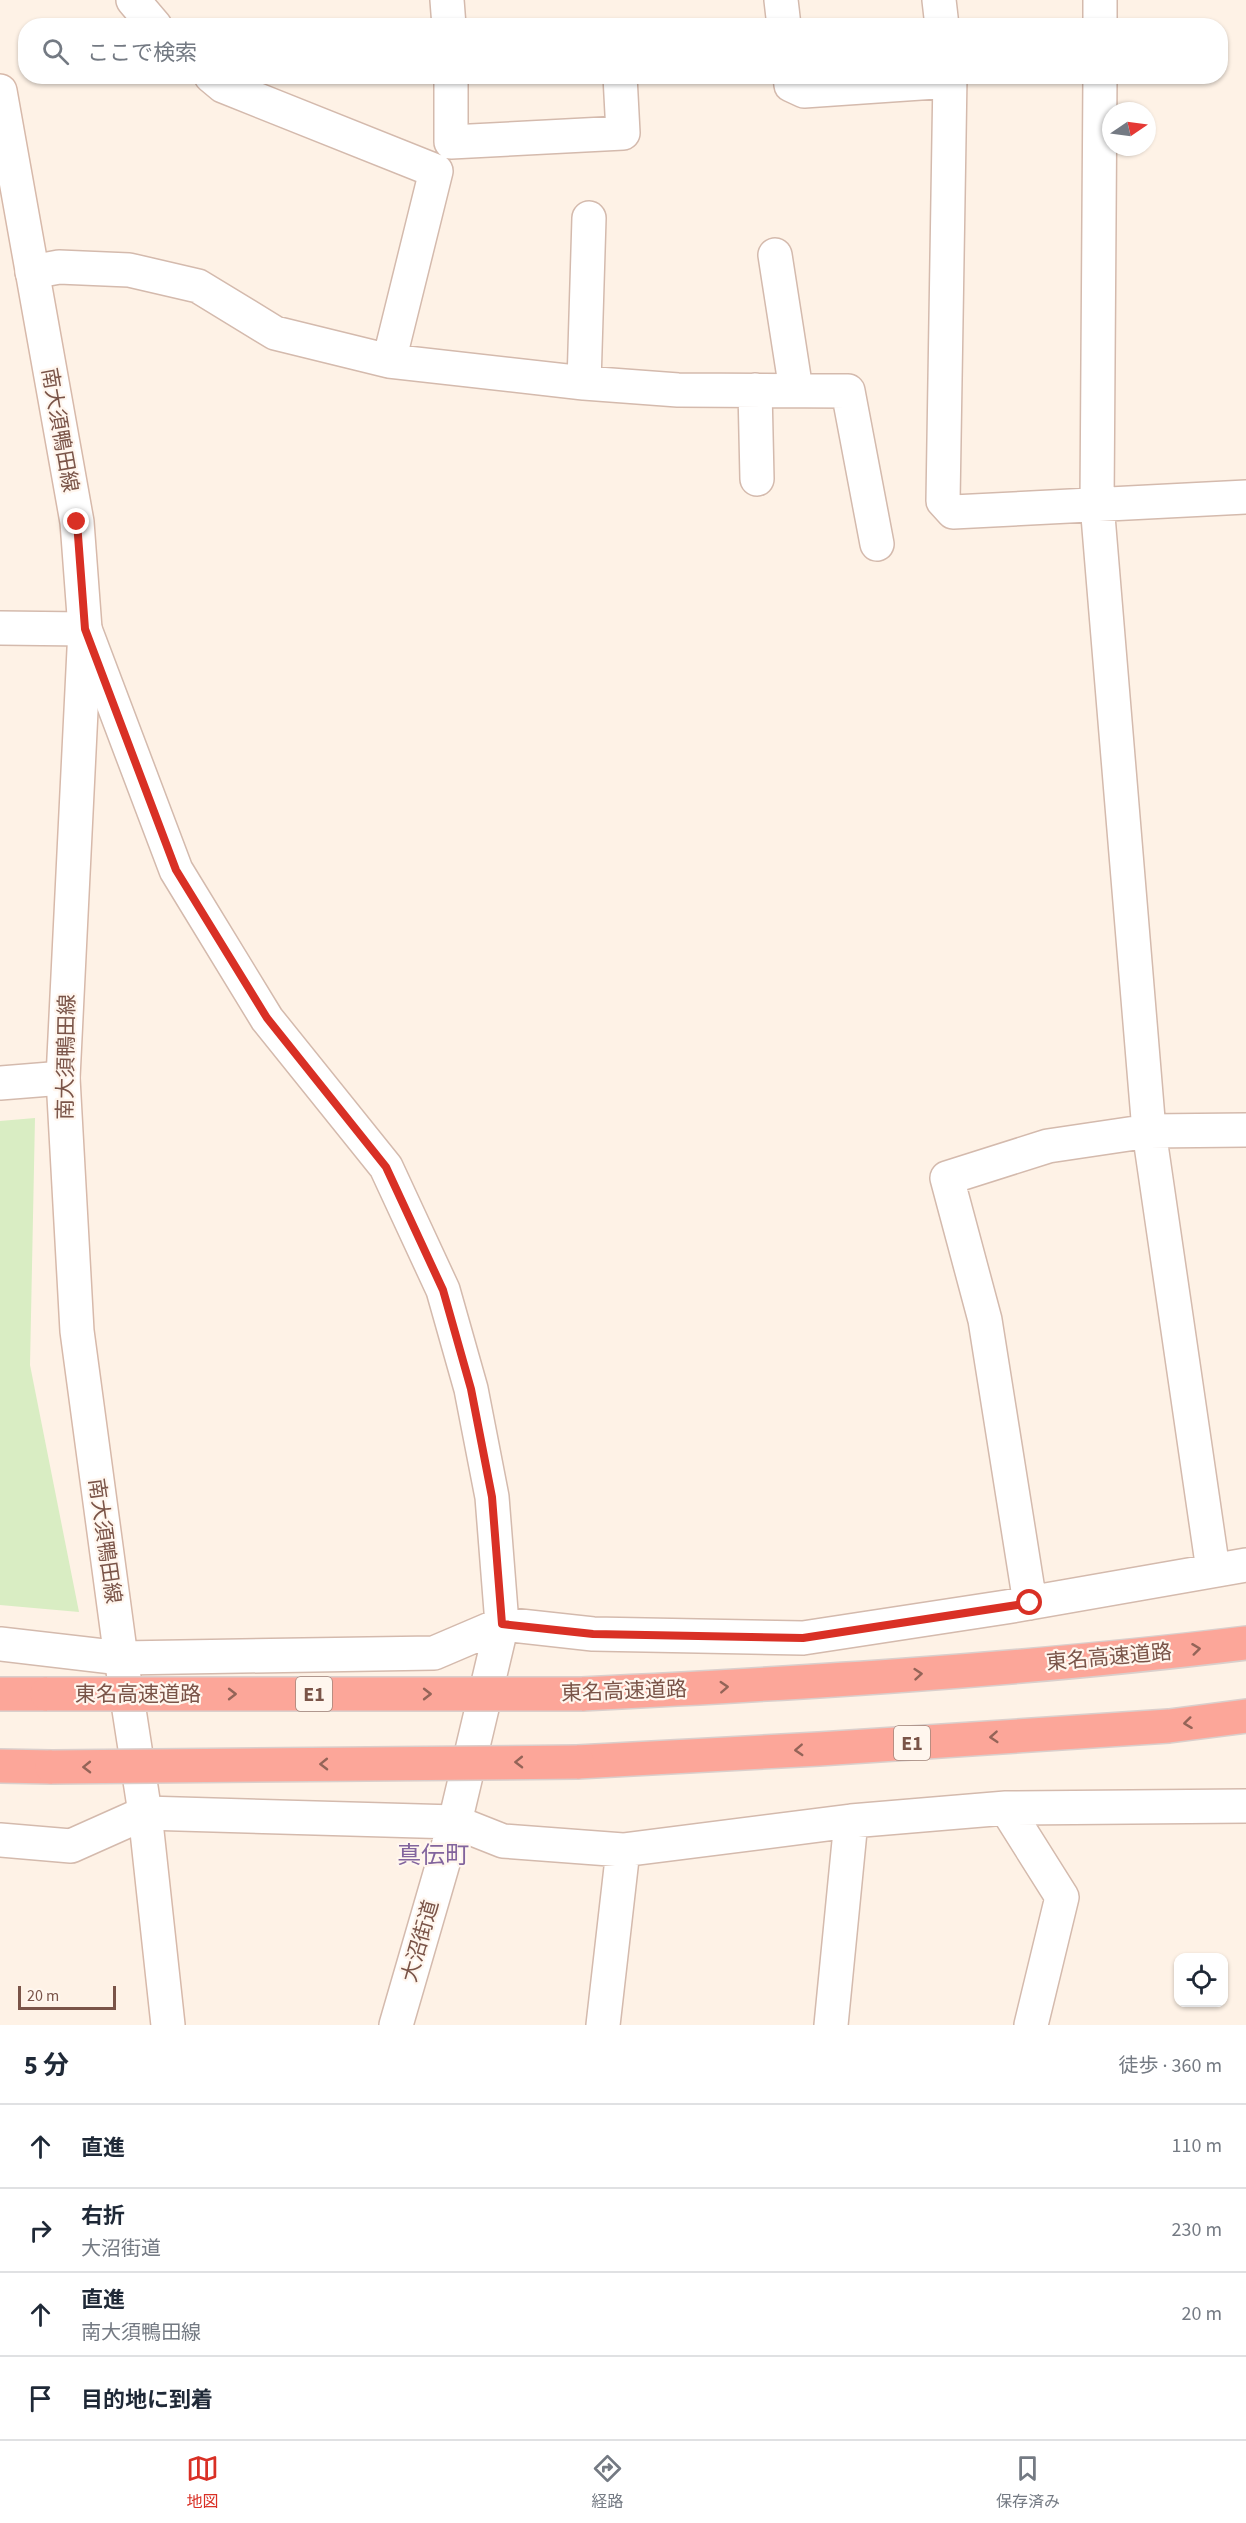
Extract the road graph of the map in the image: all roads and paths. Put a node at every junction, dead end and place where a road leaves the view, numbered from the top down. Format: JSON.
{"nodes":[{"id":1,"x":133,"y":0,"type":"edge"},
{"id":2,"x":447,"y":0,"type":"edge"},
{"id":3,"x":781,"y":0,"type":"edge"},
{"id":4,"x":939,"y":0,"type":"edge"},
{"id":5,"x":1100,"y":0,"type":"edge"},
{"id":6,"x":148,"y":18,"type":"edge"},
{"id":7,"x":448,"y":18,"type":"edge"},
{"id":8,"x":783,"y":18,"type":"edge"},
{"id":9,"x":941,"y":18,"type":"edge"},
{"id":10,"x":1100,"y":18,"type":"edge"},
{"id":11,"x":221,"y":84,"type":"edge"},
{"id":12,"x":451,"y":84,"type":"edge"},
{"id":13,"x":620,"y":84,"type":"edge"},
{"id":14,"x":791,"y":84,"type":"edge"},
{"id":15,"x":889,"y":84,"type":"edge"},
{"id":16,"x":950,"y":84,"type":"edge"},
{"id":17,"x":1100,"y":84,"type":"edge"},
{"id":18,"x":0,"y":91,"type":"edge"},
{"id":19,"x":589,"y":218,"type":"dead end"},
{"id":20,"x":775,"y":255,"type":"dead end"},
{"id":21,"x":32,"y":272,"type":"junction"},
{"id":22,"x":389,"y":361,"type":"junction"},
{"id":23,"x":584,"y":383,"type":"junction"},
{"id":24,"x":755,"y":390,"type":"junction"},
{"id":25,"x":796,"y":390,"type":"junction"},
{"id":26,"x":757,"y":478,"type":"dead end"},
{"id":27,"x":1246,"y":497,"type":"edge"},
{"id":28,"x":1097,"y":504,"type":"junction"},
{"id":29,"x":877,"y":544,"type":"dead end"},
{"id":30,"x":0,"y":628,"type":"edge"},
{"id":31,"x":85,"y":629,"type":"junction"},
{"id":32,"x":63,"y":1078,"type":"junction"},
{"id":33,"x":0,"y":1083,"type":"edge"},
{"id":34,"x":1246,"y":1130,"type":"edge"},
{"id":35,"x":1149,"y":1131,"type":"junction"},
{"id":36,"x":1246,"y":1564,"type":"edge"},
{"id":37,"x":1213,"y":1570,"type":"junction"},
{"id":38,"x":1030,"y":1603,"type":"junction"},
{"id":39,"x":502,"y":1624,"type":"junction"},
{"id":40,"x":1246,"y":1643,"type":"edge"},
{"id":41,"x":0,"y":1644,"type":"edge"},
{"id":42,"x":121,"y":1658,"type":"junction"},
{"id":43,"x":0,"y":1694,"type":"edge"},
{"id":44,"x":1246,"y":1716,"type":"edge"},
{"id":45,"x":0,"y":1766,"type":"edge"},
{"id":46,"x":1246,"y":1806,"type":"edge"},
{"id":47,"x":1006,"y":1808,"type":"junction"},
{"id":48,"x":146,"y":1813,"type":"junction"},
{"id":49,"x":850,"y":1821,"type":"junction"},
{"id":50,"x":455,"y":1822,"type":"junction"},
{"id":51,"x":0,"y":1840,"type":"edge"},
{"id":52,"x":623,"y":1850,"type":"junction"},
{"id":53,"x":168,"y":2025,"type":"edge"},
{"id":54,"x":396,"y":2025,"type":"edge"},
{"id":55,"x":603,"y":2025,"type":"edge"},
{"id":56,"x":831,"y":2025,"type":"edge"},
{"id":57,"x":1031,"y":2025,"type":"edge"}],
"edges":[{"from":1,"to":6,"type":"street"},
{"from":2,"to":7,"type":"street"},
{"from":3,"to":8,"type":"street"},
{"from":4,"to":9,"type":"street"},
{"from":5,"to":10,"type":"street"},
{"from":11,"to":22,"type":"street"},
{"from":12,"to":13,"type":"street"},
{"from":14,"to":15,"type":"street"},
{"from":16,"to":28,"type":"street"},
{"from":17,"to":28,"type":"street"},
{"from":18,"to":21,"type":"street","name":"南大須鴨田線"},
{"from":19,"to":23,"type":"street"},
{"from":20,"to":25,"type":"street"},
{"from":21,"to":22,"type":"street"},
{"from":21,"to":31,"type":"street","name":"南大須鴨田線"},
{"from":22,"to":23,"type":"street"},
{"from":23,"to":24,"type":"street"},
{"from":24,"to":25,"type":"street"},
{"from":24,"to":26,"type":"street"},
{"from":25,"to":29,"type":"street"},
{"from":27,"to":28,"type":"street"},
{"from":28,"to":35,"type":"street"},
{"from":30,"to":31,"type":"street"},
{"from":31,"to":32,"type":"street","name":"南大須鴨田線"},
{"from":31,"to":39,"type":"street"},
{"from":32,"to":33,"type":"street"},
{"from":32,"to":42,"type":"street","name":"南大須鴨田線"},
{"from":34,"to":35,"type":"street"},
{"from":35,"to":37,"type":"street"},
{"from":35,"to":38,"type":"street"},
{"from":36,"to":37,"type":"street"},
{"from":37,"to":38,"type":"street"},
{"from":38,"to":39,"type":"street"},
{"from":39,"to":42,"type":"street"},
{"from":39,"to":50,"type":"street","name":"大沼街道"},
{"from":43,"to":40,"type":"highway","name":"東名高速道路","number":"E1","one_way":true,"bridge":true},
{"from":41,"to":42,"type":"street"},
{"from":42,"to":48,"type":"street","name":"南大須鴨田線"},
{"from":44,"to":45,"type":"highway","number":"E1","one_way":true,"bridge":true},
{"from":46,"to":47,"type":"street"},
{"from":47,"to":49,"type":"street"},
{"from":47,"to":57,"type":"street"},
{"from":48,"to":50,"type":"street"},
{"from":48,"to":51,"type":"street"},
{"from":48,"to":53,"type":"street","name":"南大須鴨田線"},
{"from":49,"to":52,"type":"street"},
{"from":49,"to":56,"type":"street"},
{"from":50,"to":52,"type":"street"},
{"from":50,"to":54,"type":"street","name":"大沼街道"},
{"from":52,"to":55,"type":"street"}]}
